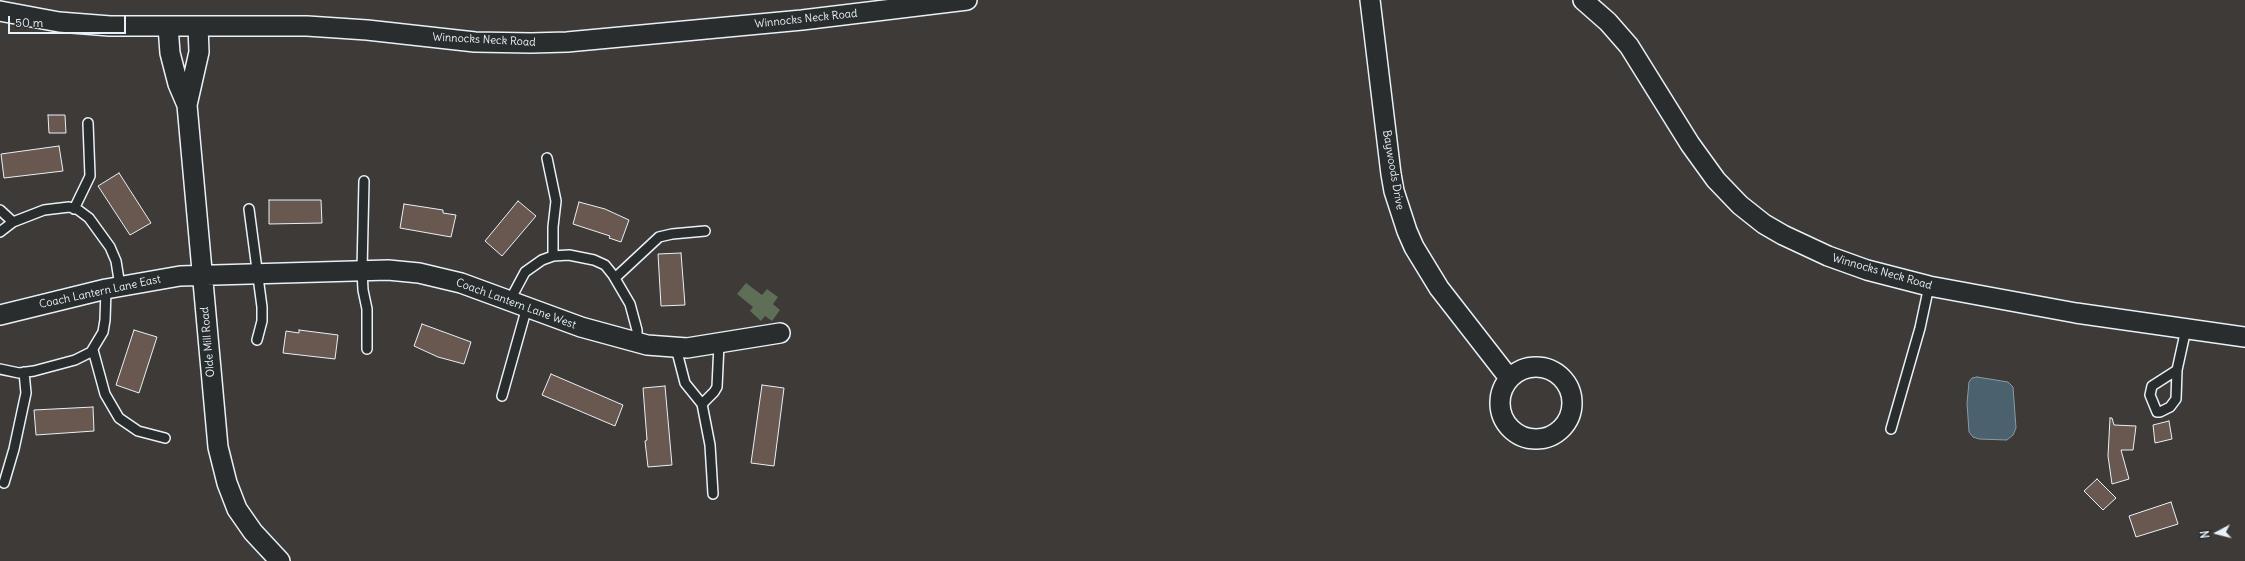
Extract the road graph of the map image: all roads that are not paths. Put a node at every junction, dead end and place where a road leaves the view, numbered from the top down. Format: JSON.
{"nodes":[{"id":1,"x":967,"y":0,"type":"edge"},
{"id":2,"x":1370,"y":0,"type":"edge"},
{"id":3,"x":1584,"y":0,"type":"edge"},
{"id":4,"x":0,"y":11,"type":"edge"},
{"id":5,"x":168,"y":26,"type":"junction"},
{"id":6,"x":198,"y":26,"type":"junction"},
{"id":7,"x":187,"y":105,"type":"junction"},
{"id":8,"x":88,"y":123,"type":"dead end"},
{"id":9,"x":548,"y":158,"type":"dead end"},
{"id":10,"x":364,"y":181,"type":"dead end"},
{"id":11,"x":74,"y":209,"type":"junction"},
{"id":12,"x":248,"y":209,"type":"dead end"},
{"id":13,"x":0,"y":210,"type":"edge"},
{"id":14,"x":13,"y":222,"type":"junction"},
{"id":15,"x":0,"y":232,"type":"edge"},
{"id":16,"x":705,"y":232,"type":"dead end"},
{"id":17,"x":554,"y":256,"type":"junction"},
{"id":18,"x":362,"y":270,"type":"junction"},
{"id":19,"x":258,"y":273,"type":"junction"},
{"id":20,"x":201,"y":275,"type":"junction"},
{"id":21,"x":615,"y":278,"type":"junction"},
{"id":22,"x":1929,"y":286,"type":"junction"},
{"id":23,"x":113,"y":288,"type":"junction"},
{"id":24,"x":510,"y":300,"type":"junction"},
{"id":25,"x":528,"y":307,"type":"junction"},
{"id":26,"x":0,"y":314,"type":"edge"},
{"id":27,"x":2186,"y":329,"type":"junction"},
{"id":28,"x":780,"y":333,"type":"dead end"},
{"id":29,"x":2245,"y":337,"type":"edge"},
{"id":30,"x":257,"y":340,"type":"dead end"},
{"id":31,"x":637,"y":343,"type":"junction"},
{"id":32,"x":719,"y":344,"type":"junction"},
{"id":33,"x":676,"y":348,"type":"junction"},
{"id":34,"x":367,"y":349,"type":"dead end"},
{"id":35,"x":93,"y":350,"type":"junction"},
{"id":36,"x":0,"y":369,"type":"edge"},
{"id":37,"x":2177,"y":370,"type":"dead end"},
{"id":38,"x":24,"y":372,"type":"junction"},
{"id":39,"x":1509,"y":378,"type":"dead end"},
{"id":40,"x":502,"y":396,"type":"dead end"},
{"id":41,"x":702,"y":404,"type":"junction"},
{"id":42,"x":1891,"y":429,"type":"dead end"},
{"id":43,"x":165,"y":438,"type":"dead end"},
{"id":44,"x":4,"y":483,"type":"dead end"},
{"id":45,"x":713,"y":494,"type":"dead end"},
{"id":46,"x":280,"y":561,"type":"edge"}],
"edges":[{"from":1,"to":6,"type":"street","name":"Winnocks Neck Road"},
{"from":2,"to":39,"type":"street","name":"Baywoods Drive"},
{"from":3,"to":22,"type":"street","name":"Winnocks Neck Road"},
{"from":4,"to":5,"type":"street","name":"Winnocks Neck Road"},
{"from":5,"to":6,"type":"street","name":"Winnocks Neck Road"},
{"from":5,"to":7,"type":"street","name":"Olde Mill Road"},
{"from":6,"to":7,"type":"street","name":"Olde Mill Road"},
{"from":7,"to":20,"type":"street","name":"Olde Mill Road"},
{"from":8,"to":11,"type":"lane"},
{"from":9,"to":17,"type":"lane"},
{"from":10,"to":18,"type":"lane"},
{"from":11,"to":14,"type":"lane"},
{"from":11,"to":23,"type":"lane"},
{"from":12,"to":19,"type":"lane"},
{"from":13,"to":14,"type":"lane"},
{"from":14,"to":15,"type":"lane"},
{"from":16,"to":21,"type":"lane"},
{"from":17,"to":21,"type":"lane"},
{"from":17,"to":24,"type":"lane"},
{"from":18,"to":19,"type":"street","name":"Coach Lantern Lane West"},
{"from":18,"to":24,"type":"street","name":"Coach Lantern Lane West"},
{"from":18,"to":34,"type":"lane"},
{"from":19,"to":20,"type":"street","name":"Coach Lantern Lane West"},
{"from":19,"to":30,"type":"lane"},
{"from":20,"to":23,"type":"street","name":"Coach Lantern Lane East"},
{"from":20,"to":46,"type":"street","name":"Olde Mill Road"},
{"from":21,"to":31,"type":"lane"},
{"from":22,"to":27,"type":"street","name":"Winnocks Neck Road"},
{"from":22,"to":42,"type":"lane"},
{"from":23,"to":26,"type":"street","name":"Coach Lantern Lane East"},
{"from":23,"to":35,"type":"lane"},
{"from":24,"to":25,"type":"street","name":"Coach Lantern Lane West"},
{"from":25,"to":31,"type":"street","name":"Coach Lantern Lane West"},
{"from":25,"to":40,"type":"lane"},
{"from":27,"to":29,"type":"street","name":"Winnocks Neck Road"},
{"from":27,"to":37,"type":"lane"},
{"from":28,"to":32,"type":"street","name":"Coach Lantern Lane West"},
{"from":31,"to":33,"type":"street","name":"Coach Lantern Lane West"},
{"from":32,"to":33,"type":"street","name":"Coach Lantern Lane West"},
{"from":32,"to":41,"type":"lane"},
{"from":33,"to":41,"type":"lane"},
{"from":35,"to":38,"type":"lane"},
{"from":35,"to":43,"type":"lane"},
{"from":36,"to":38,"type":"lane"},
{"from":38,"to":44,"type":"lane"},
{"from":41,"to":45,"type":"lane"}]}
